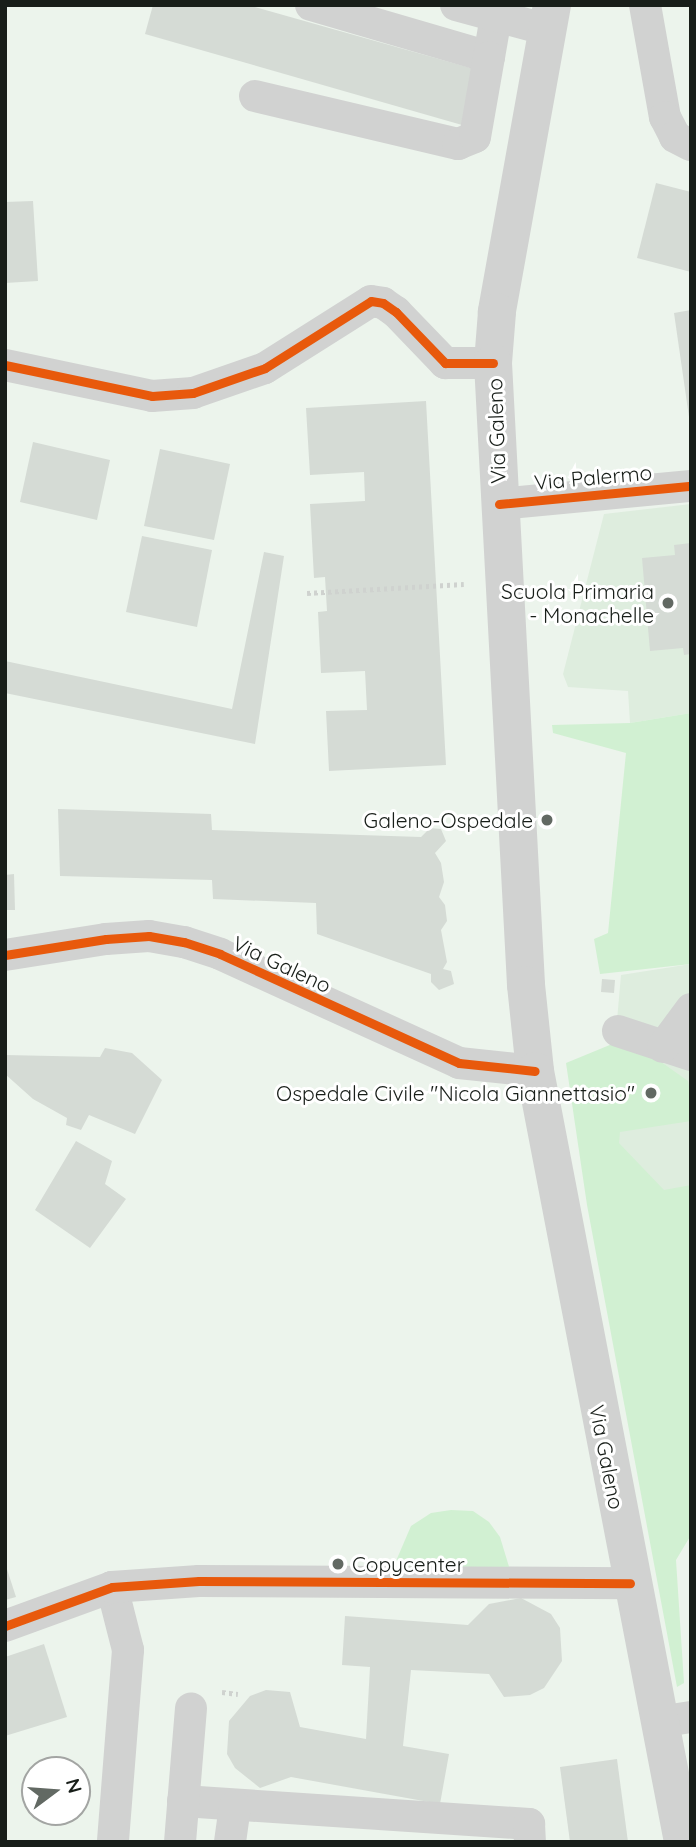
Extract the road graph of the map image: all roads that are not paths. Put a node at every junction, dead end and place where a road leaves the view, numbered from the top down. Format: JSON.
{"nodes":[{"id":1,"x":311,"y":5,"type":"edge"},
{"id":2,"x":456,"y":5,"type":"edge"},
{"id":3,"x":645,"y":5,"type":"edge"},
{"id":4,"x":671,"y":5,"type":"edge"},
{"id":5,"x":497,"y":11,"type":"edge"},
{"id":6,"x":550,"y":18,"type":"edge"},
{"id":7,"x":489,"y":57,"type":"junction"},
{"id":8,"x":255,"y":96,"type":"dead end"},
{"id":9,"x":691,"y":138,"type":"edge"},
{"id":10,"x":691,"y":145,"type":"edge"},
{"id":11,"x":493,"y":363,"type":"junction"},
{"id":12,"x":5,"y":365,"type":"edge"},
{"id":13,"x":691,"y":486,"type":"edge"},
{"id":14,"x":499,"y":504,"type":"junction"},
{"id":15,"x":5,"y":955,"type":"edge"},
{"id":16,"x":691,"y":1009,"type":"edge"},
{"id":17,"x":618,"y":1031,"type":"dead end"},
{"id":18,"x":677,"y":1051,"type":"edge"},
{"id":19,"x":535,"y":1071,"type":"junction"},
{"id":20,"x":630,"y":1583,"type":"junction"},
{"id":21,"x":112,"y":1587,"type":"junction"},
{"id":22,"x":5,"y":1626,"type":"edge"},
{"id":23,"x":191,"y":1708,"type":"dead end"},
{"id":24,"x":675,"y":1719,"type":"edge"},
{"id":25,"x":183,"y":1801,"type":"junction"},
{"id":26,"x":235,"y":1806,"type":"junction"},
{"id":27,"x":113,"y":1842,"type":"edge"},
{"id":28,"x":180,"y":1842,"type":"edge"},
{"id":29,"x":230,"y":1842,"type":"edge"},
{"id":30,"x":530,"y":1842,"type":"edge"},
{"id":31,"x":683,"y":1842,"type":"edge"}],
"edges":[{"from":1,"to":7,"type":"street"},
{"from":2,"to":5,"type":"street"},
{"from":3,"to":10,"type":"street"},
{"from":4,"to":9,"type":"street"},
{"from":5,"to":6,"type":"street"},
{"from":5,"to":7,"type":"street"},
{"from":6,"to":11,"type":"main road","name":"Via Galeno"},
{"from":7,"to":8,"type":"street"},
{"from":11,"to":12,"type":"street"},
{"from":11,"to":14,"type":"main road","name":"Via Galeno"},
{"from":13,"to":14,"type":"street","name":"Via Palermo"},
{"from":14,"to":19,"type":"main road","name":"Via Galeno"},
{"from":15,"to":19,"type":"street","name":"Via Galeno"},
{"from":16,"to":18,"type":"street"},
{"from":17,"to":18,"type":"street"},
{"from":19,"to":20,"type":"main road","name":"Via Galeno"},
{"from":20,"to":21,"type":"street"},
{"from":20,"to":24,"type":"main road","name":"Via Galeno"},
{"from":21,"to":22,"type":"street"},
{"from":21,"to":27,"type":"street"},
{"from":23,"to":25,"type":"street"},
{"from":24,"to":31,"type":"main road","name":"Via Galeno"},
{"from":25,"to":26,"type":"street"},
{"from":25,"to":28,"type":"street"},
{"from":26,"to":29,"type":"street"},
{"from":26,"to":30,"type":"street"}]}
